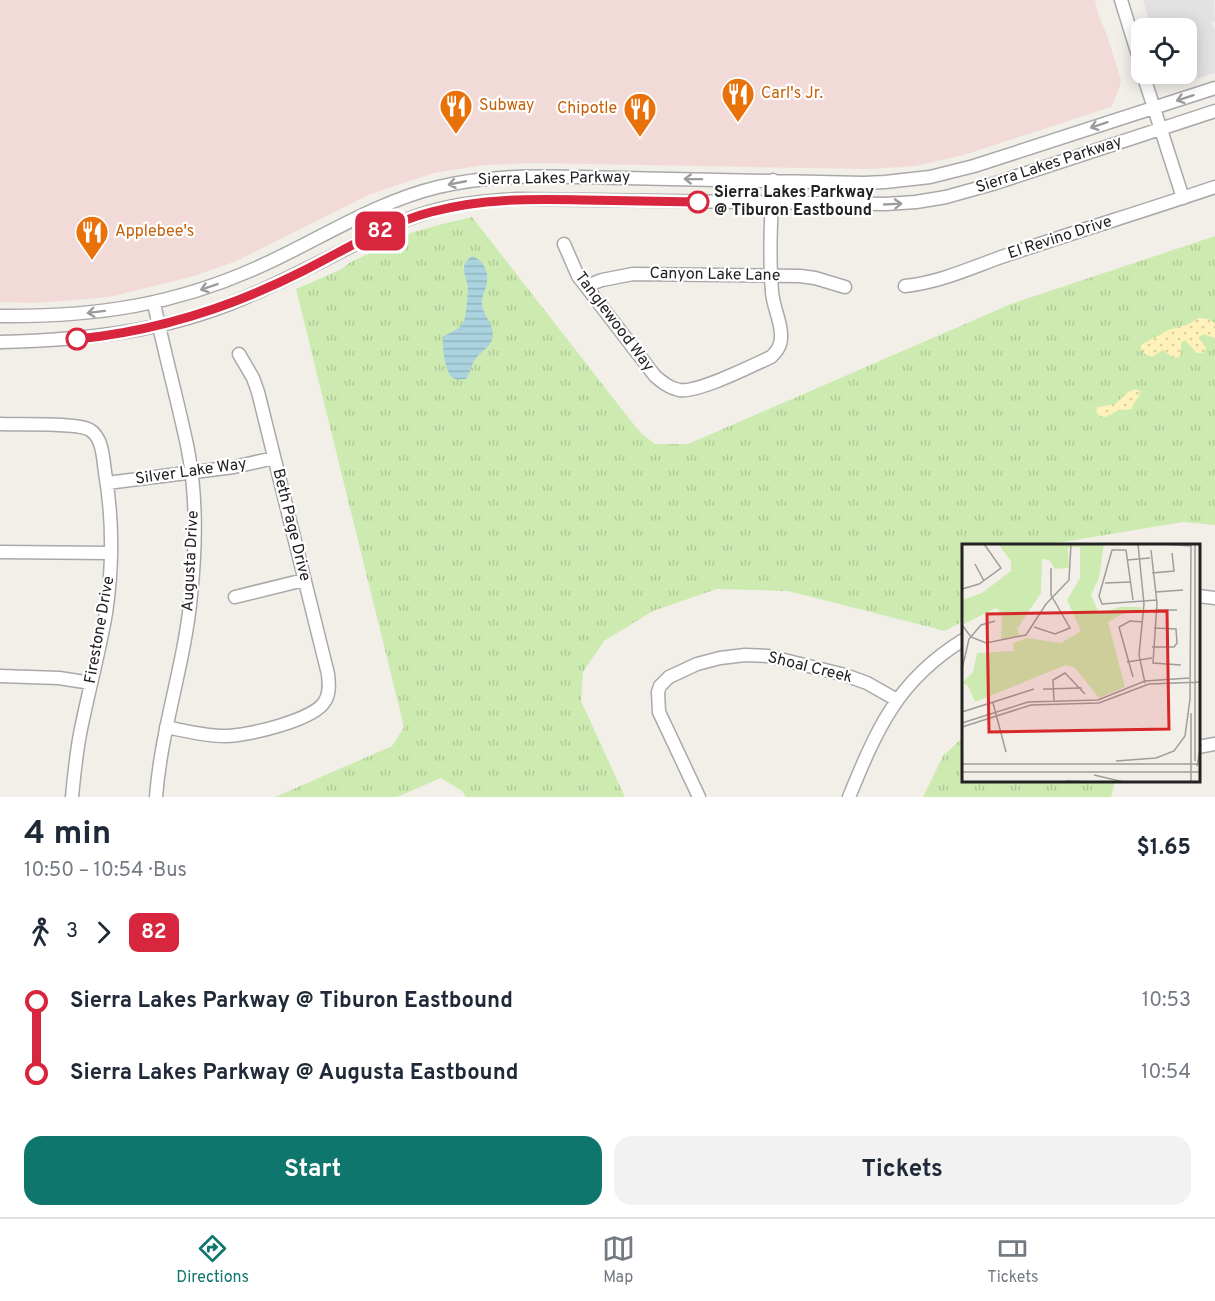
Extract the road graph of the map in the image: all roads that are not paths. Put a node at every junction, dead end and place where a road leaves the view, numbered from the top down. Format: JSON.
{"nodes":[{"id":1,"x":1121,"y":0,"type":"edge"},
{"id":2,"x":1131,"y":32,"type":"edge"},
{"id":3,"x":1147,"y":84,"type":"edge"},
{"id":4,"x":1215,"y":88,"type":"edge"},
{"id":5,"x":1155,"y":108,"type":"junction"},
{"id":6,"x":1215,"y":111,"type":"edge"},
{"id":7,"x":1161,"y":129,"type":"junction"},
{"id":8,"x":773,"y":180,"type":"junction"},
{"id":9,"x":1215,"y":187,"type":"edge"},
{"id":10,"x":1183,"y":198,"type":"junction"},
{"id":11,"x":772,"y":203,"type":"junction"},
{"id":12,"x":564,"y":244,"type":"dead end"},
{"id":13,"x":771,"y":275,"type":"junction"},
{"id":14,"x":586,"y":286,"type":"junction"},
{"id":15,"x":905,"y":286,"type":"dead end"},
{"id":16,"x":845,"y":287,"type":"dead end"},
{"id":17,"x":154,"y":303,"type":"junction"},
{"id":18,"x":0,"y":316,"type":"edge"},
{"id":19,"x":159,"y":326,"type":"junction"},
{"id":20,"x":0,"y":342,"type":"edge"},
{"id":21,"x":240,"y":354,"type":"dead end"},
{"id":22,"x":0,"y":424,"type":"edge"},
{"id":23,"x":274,"y":458,"type":"junction"},
{"id":24,"x":191,"y":472,"type":"junction"},
{"id":25,"x":107,"y":483,"type":"junction"},
{"id":26,"x":0,"y":552,"type":"edge"},
{"id":27,"x":111,"y":553,"type":"junction"},
{"id":28,"x":304,"y":580,"type":"junction"},
{"id":29,"x":1200,"y":596,"type":"edge"},
{"id":30,"x":235,"y":597,"type":"dead end"},
{"id":31,"x":1215,"y":598,"type":"edge"},
{"id":32,"x":962,"y":641,"type":"edge"},
{"id":33,"x":0,"y":676,"type":"edge"},
{"id":34,"x":91,"y":683,"type":"junction"},
{"id":35,"x":897,"y":699,"type":"junction"},
{"id":36,"x":166,"y":727,"type":"junction"},
{"id":37,"x":1215,"y":744,"type":"edge"},
{"id":38,"x":1200,"y":747,"type":"edge"},
{"id":39,"x":72,"y":797,"type":"edge"},
{"id":40,"x":156,"y":797,"type":"edge"},
{"id":41,"x":699,"y":797,"type":"edge"},
{"id":42,"x":849,"y":797,"type":"edge"}],
"edges":[{"from":1,"to":2,"type":"street"},
{"from":3,"to":5,"type":"street"},
{"from":4,"to":5,"type":"street","name":"Sierra Lakes Parkway","one_way":true},
{"from":5,"to":7,"type":"street"},
{"from":5,"to":8,"type":"street","name":"Sierra Lakes Parkway","one_way":true},
{"from":6,"to":7,"type":"street","name":"Sierra Lakes Parkway"},
{"from":7,"to":10,"type":"street"},
{"from":11,"to":7,"type":"street","name":"Sierra Lakes Parkway","one_way":true},
{"from":8,"to":11,"type":"street"},
{"from":8,"to":17,"type":"street","name":"Sierra Lakes Parkway","one_way":true},
{"from":9,"to":10,"type":"street","name":"El Revino Drive"},
{"from":10,"to":15,"type":"street","name":"El Revino Drive"},
{"from":11,"to":13,"type":"street"},
{"from":11,"to":19,"type":"street","name":"Sierra Lakes Parkway"},
{"from":12,"to":14,"type":"street","name":"Tanglewood Way"},
{"from":13,"to":14,"type":"street","name":"Canyon Lake Lane"},
{"from":13,"to":14,"type":"street","name":"Tanglewood Way"},
{"from":13,"to":16,"type":"street","name":"Canyon Lake Lane"},
{"from":17,"to":18,"type":"street","name":"Sierra Lakes Parkway","one_way":true},
{"from":17,"to":19,"type":"street","name":"Augusta Drive"},
{"from":19,"to":20,"type":"street","name":"Sierra Lakes Parkway"},
{"from":19,"to":24,"type":"street","name":"Augusta Drive"},
{"from":21,"to":23,"type":"street","name":"Beth Page Drive"},
{"from":22,"to":25,"type":"street","name":"Firestone Drive"},
{"from":23,"to":24,"type":"street","name":"Silver Lake Way"},
{"from":23,"to":28,"type":"street","name":"Beth Page Drive"},
{"from":24,"to":25,"type":"street","name":"Silver Lake Way"},
{"from":24,"to":36,"type":"street","name":"Augusta Drive"},
{"from":25,"to":27,"type":"street","name":"Firestone Drive"},
{"from":26,"to":27,"type":"street"},
{"from":27,"to":34,"type":"street","name":"Firestone Drive"},
{"from":28,"to":30,"type":"street"},
{"from":28,"to":36,"type":"street","name":"Beth Page Drive"},
{"from":29,"to":31,"type":"street"},
{"from":32,"to":35,"type":"street"},
{"from":33,"to":34,"type":"street"},
{"from":34,"to":39,"type":"street","name":"Firestone Drive"},
{"from":35,"to":41,"type":"street","name":"Shoal Creek"},
{"from":35,"to":42,"type":"street"},
{"from":36,"to":40,"type":"street","name":"Augusta Drive"},
{"from":37,"to":38,"type":"street"}]}
